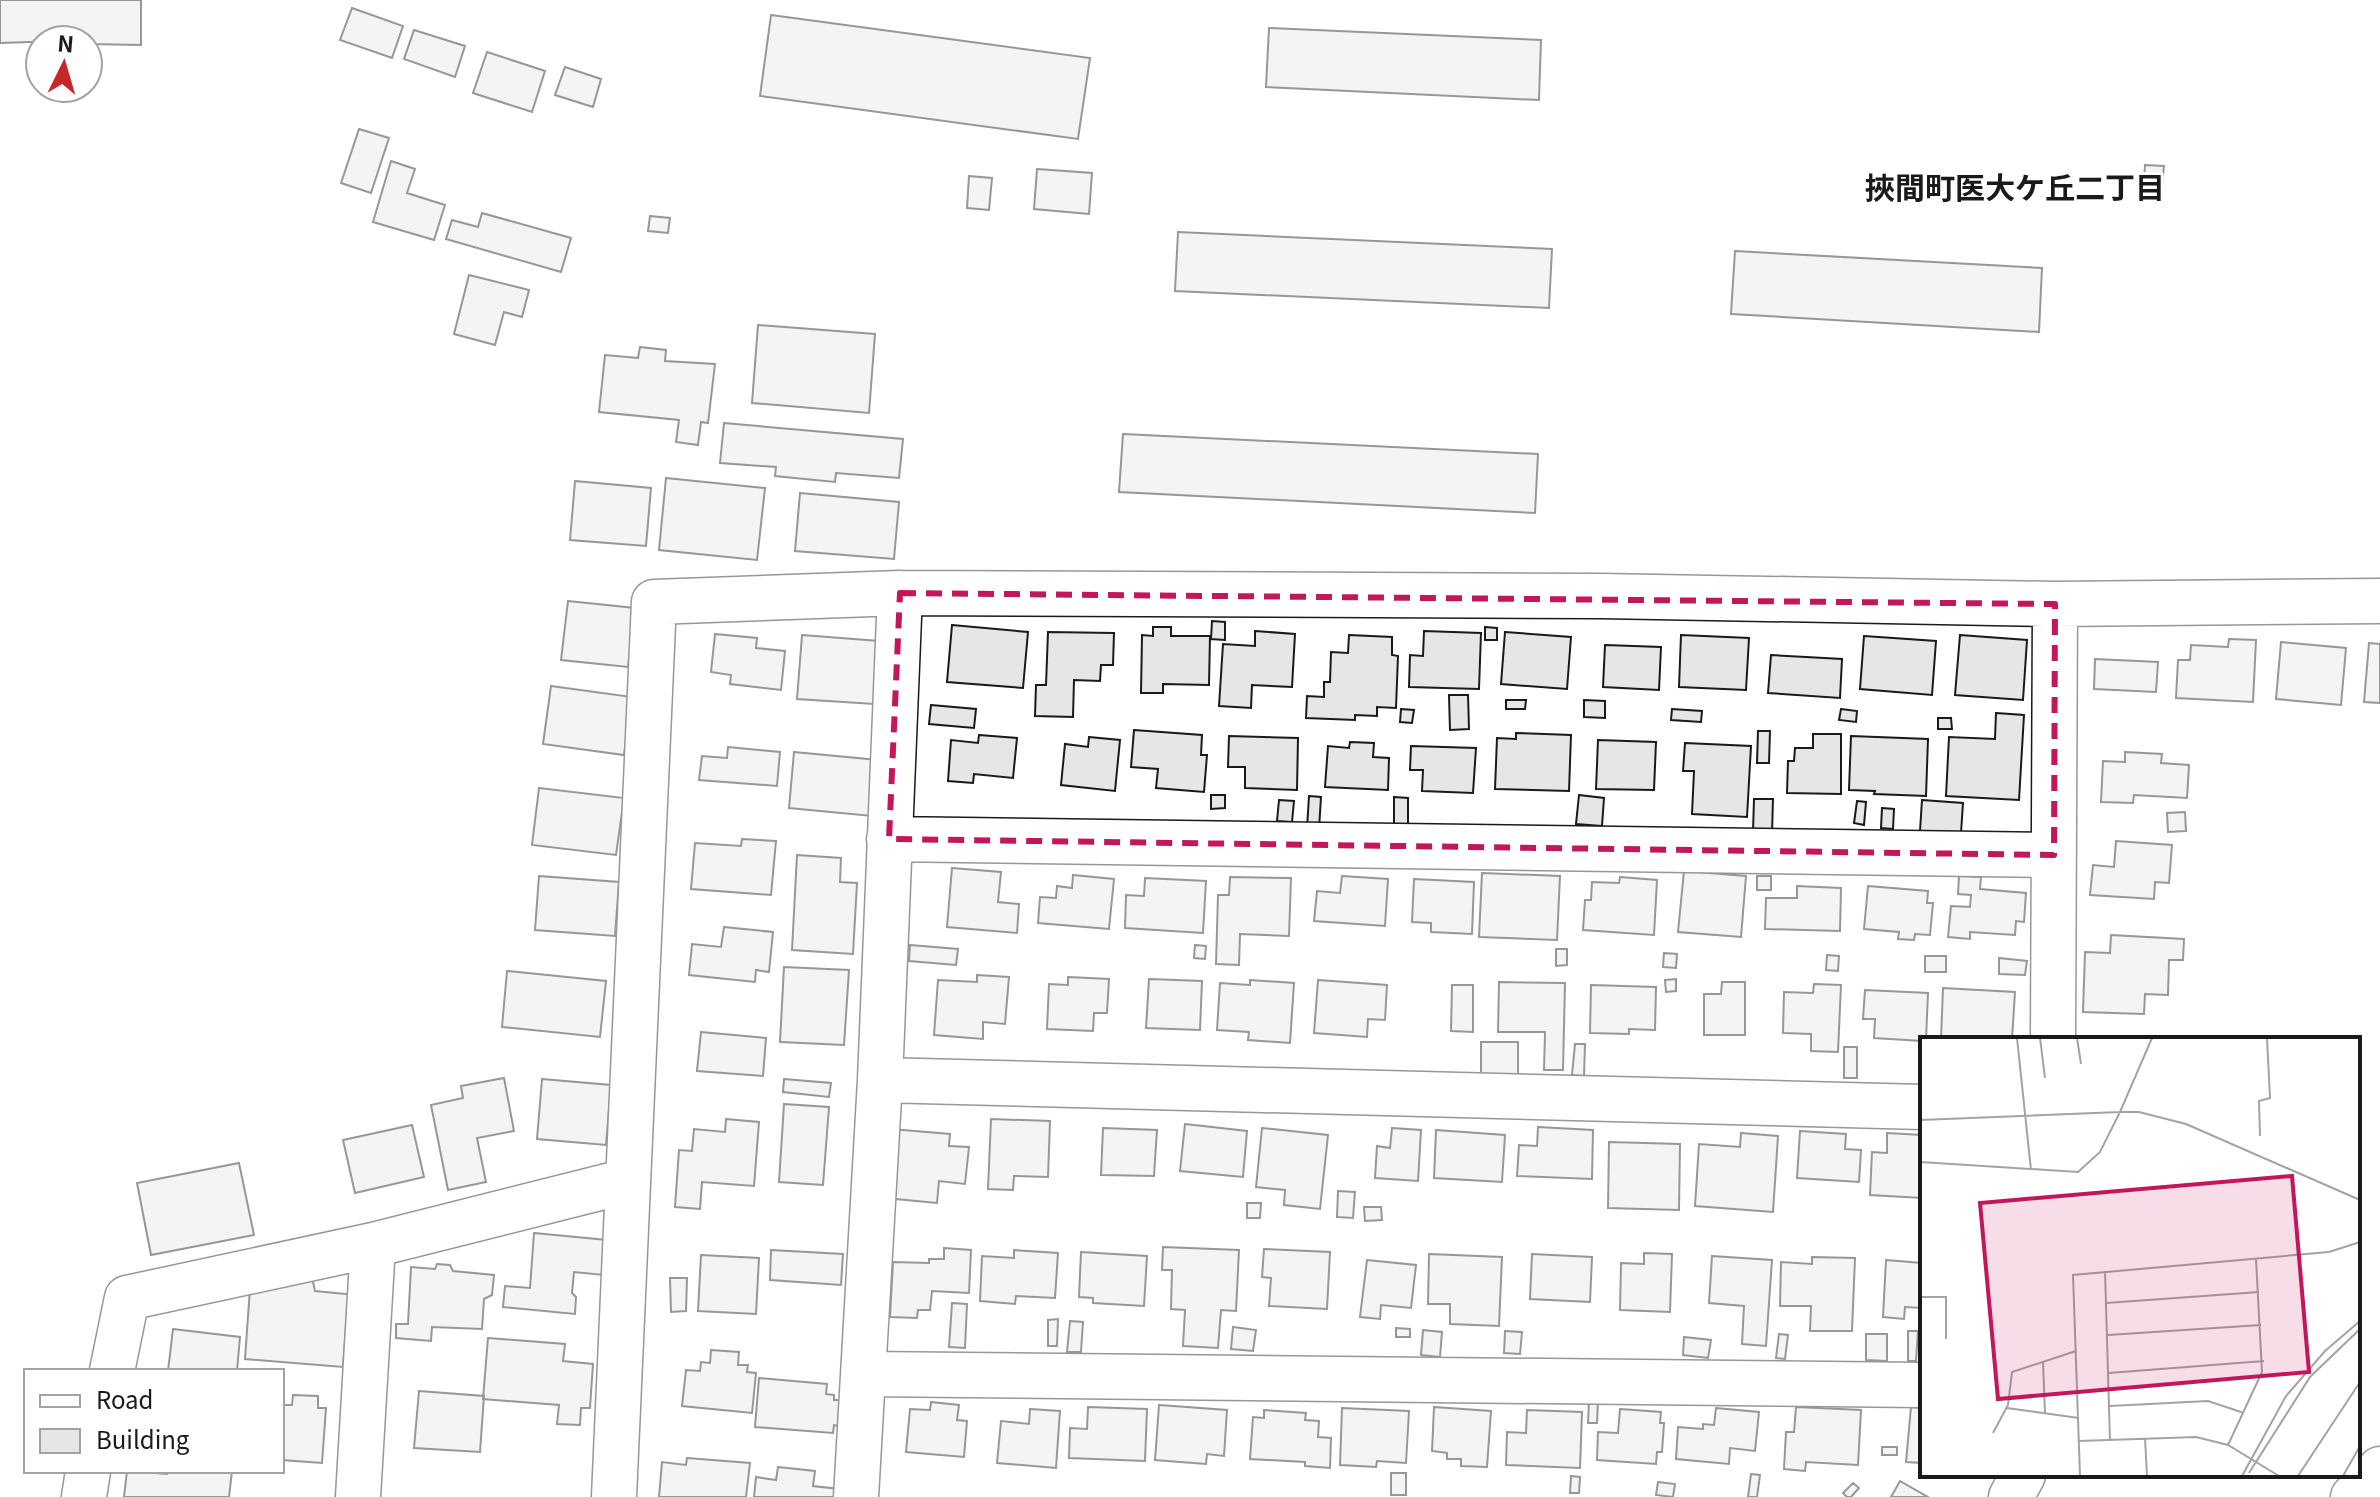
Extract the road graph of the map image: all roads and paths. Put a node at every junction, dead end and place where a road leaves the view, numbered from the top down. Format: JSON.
{"nodes":[{"id":1,"x":900,"y":593,"type":"junction"},
{"id":2,"x":2380,"y":601,"type":"edge"},
{"id":3,"x":2055,"y":604,"type":"junction"},
{"id":4,"x":889,"y":839,"type":"junction"},
{"id":5,"x":2054,"y":855,"type":"junction"},
{"id":6,"x":2053,"y":1037,"type":"edge"},
{"id":7,"x":880,"y":1080,"type":"junction"},
{"id":8,"x":1920,"y":1107,"type":"edge"},
{"id":9,"x":627,"y":1181,"type":"junction"},
{"id":10,"x":373,"y":1245,"type":"junction"},
{"id":11,"x":112,"y":1369,"type":"edge"},
{"id":12,"x":863,"y":1374,"type":"junction"},
{"id":13,"x":1920,"y":1385,"type":"edge"},
{"id":14,"x":2380,"y":1469,"type":"edge"},
{"id":15,"x":88,"y":1473,"type":"edge"},
{"id":16,"x":2022,"y":1477,"type":"edge"},
{"id":17,"x":84,"y":1497,"type":"edge"},
{"id":18,"x":358,"y":1497,"type":"edge"},
{"id":19,"x":614,"y":1497,"type":"edge"},
{"id":20,"x":856,"y":1497,"type":"edge"},
{"id":21,"x":2011,"y":1497,"type":"edge"},
{"id":22,"x":2353,"y":1497,"type":"edge"}],
"edges":[{"from":1,"to":3,"type":"street"},
{"from":1,"to":4,"type":"street"},
{"from":1,"to":9,"type":"street"},
{"from":2,"to":3,"type":"street"},
{"from":3,"to":5,"type":"street"},
{"from":4,"to":5,"type":"street"},
{"from":4,"to":7,"type":"street"},
{"from":5,"to":6,"type":"street"},
{"from":7,"to":8,"type":"street"},
{"from":7,"to":12,"type":"street"},
{"from":9,"to":10,"type":"street"},
{"from":9,"to":19,"type":"street"},
{"from":10,"to":11,"type":"street"},
{"from":10,"to":18,"type":"street"},
{"from":12,"to":13,"type":"street"},
{"from":12,"to":20,"type":"street"},
{"from":14,"to":22,"type":"street"},
{"from":15,"to":17,"type":"street"},
{"from":16,"to":21,"type":"street"}]}
